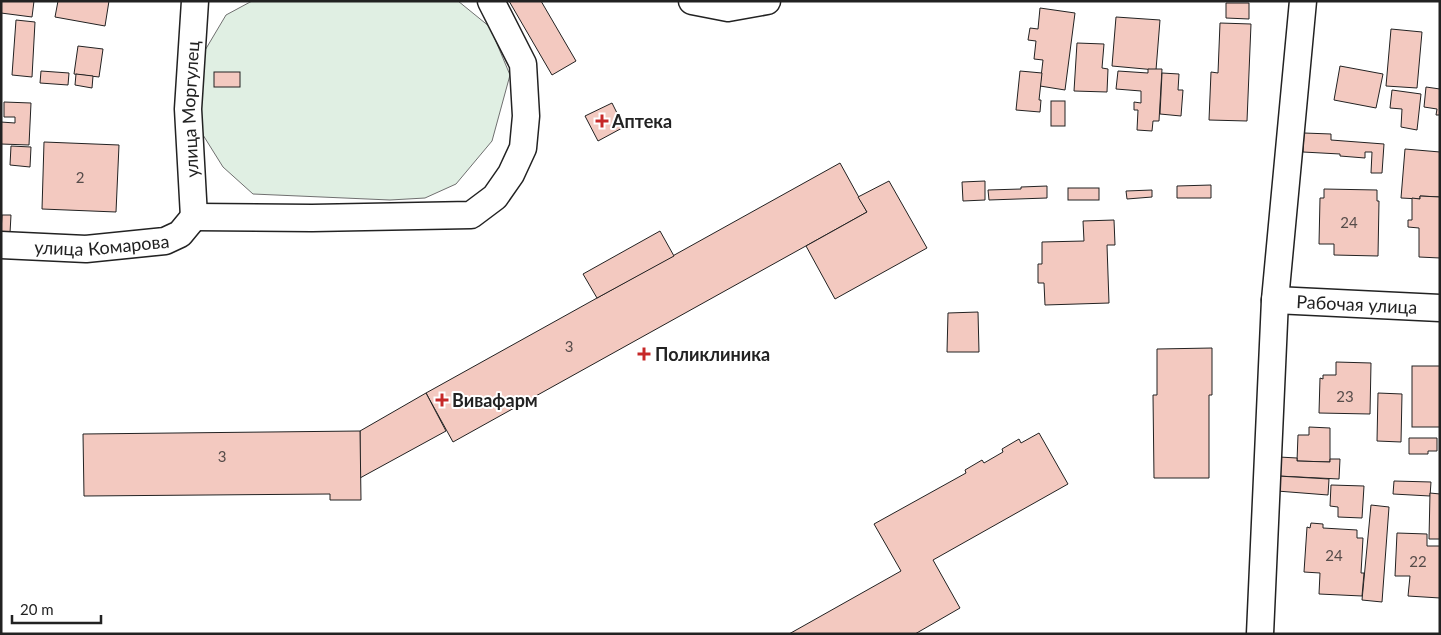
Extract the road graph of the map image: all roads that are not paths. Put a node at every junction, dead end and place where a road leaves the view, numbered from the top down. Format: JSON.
{"nodes":[{"id":1,"x":194,"y":1,"type":"edge"},
{"id":2,"x":491,"y":1,"type":"edge"},
{"id":3,"x":692,"y":1,"type":"edge"},
{"id":4,"x":767,"y":1,"type":"edge"},
{"id":5,"x":1303,"y":1,"type":"edge"},
{"id":6,"x":194,"y":217,"type":"junction"},
{"id":7,"x":1,"y":245,"type":"edge"},
{"id":8,"x":1274,"y":300,"type":"junction"},
{"id":9,"x":1440,"y":308,"type":"edge"},
{"id":10,"x":1260,"y":634,"type":"edge"},
{"id":11,"x":1270,"y":634,"type":"edge"}],
"edges":[{"from":1,"to":6,"type":"street","name":"улица Моргулец"},
{"from":2,"to":6,"type":"street"},
{"from":3,"to":4,"type":"street"},
{"from":5,"to":8,"type":"street"},
{"from":6,"to":7,"type":"street","name":"улица Комарова"},
{"from":8,"to":9,"type":"street","name":"Рабочая улица"},
{"from":8,"to":10,"type":"street"},
{"from":10,"to":11,"type":"street"}]}
